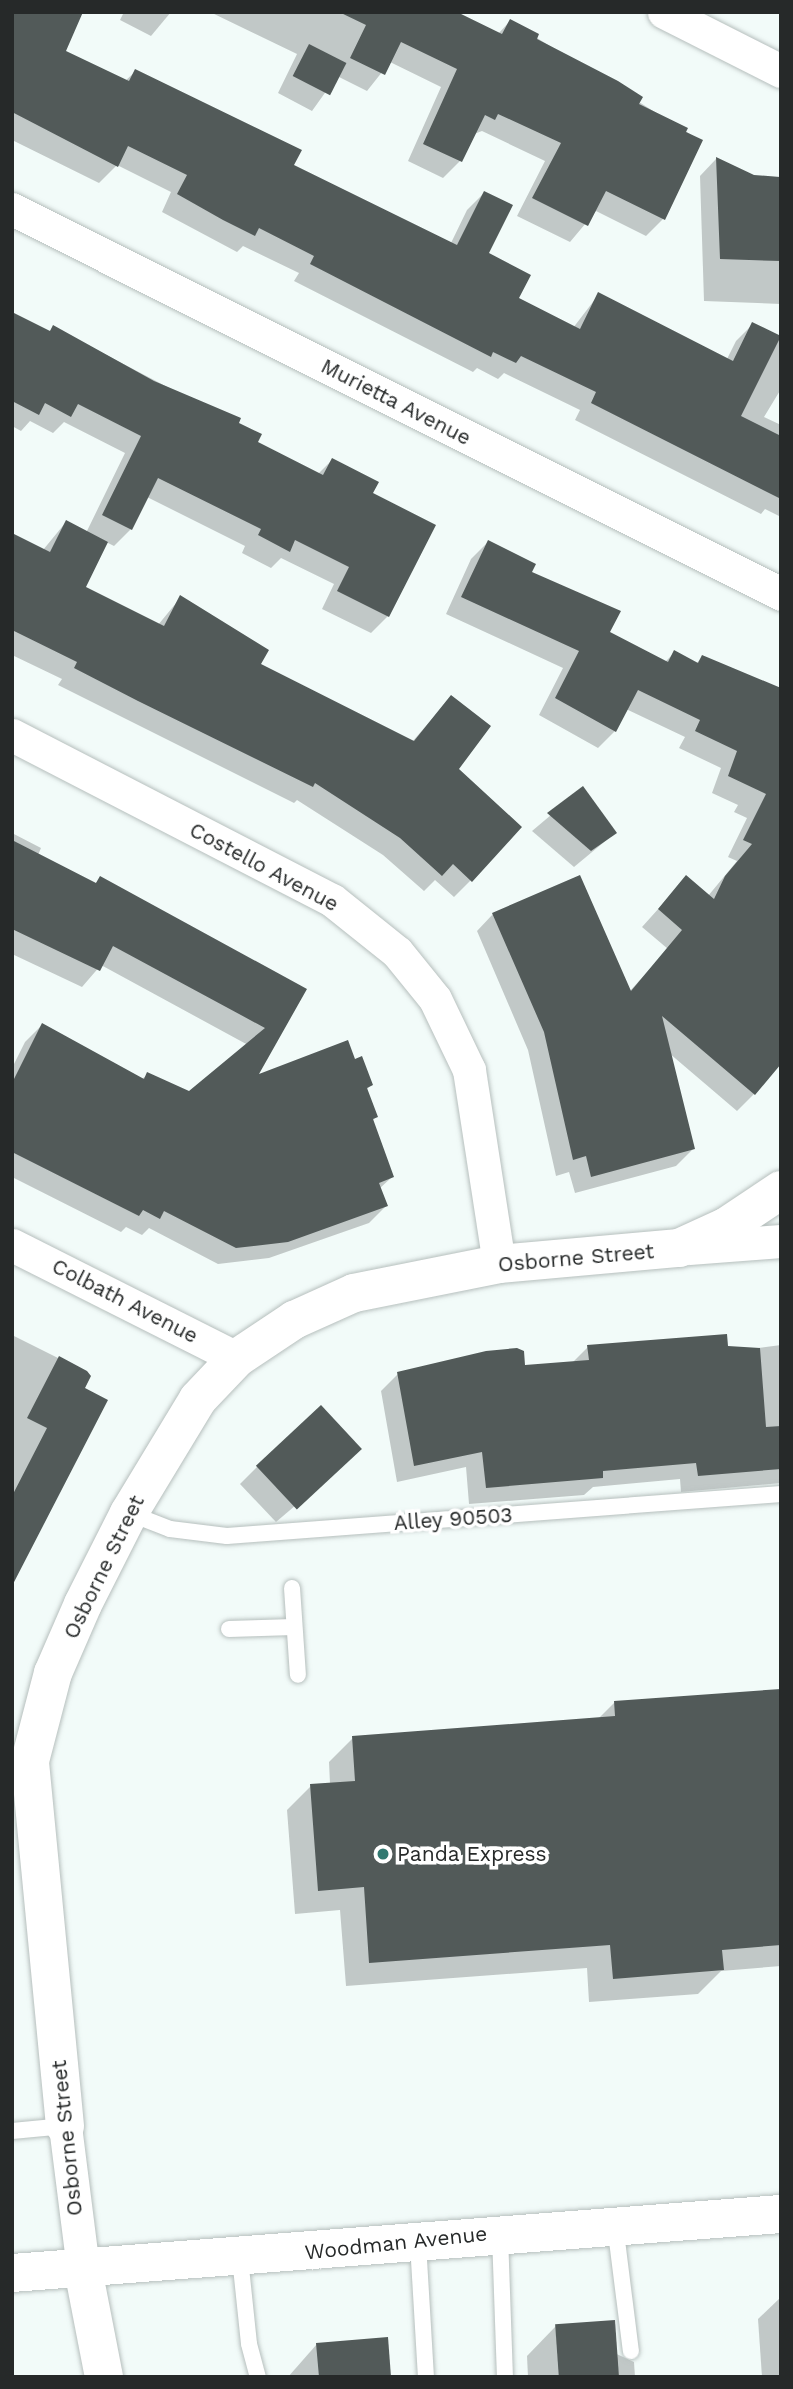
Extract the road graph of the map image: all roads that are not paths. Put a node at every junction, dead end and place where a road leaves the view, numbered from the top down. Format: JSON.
{"nodes":[{"id":1,"x":664,"y":12,"type":"edge"},
{"id":2,"x":781,"y":71,"type":"edge"},
{"id":3,"x":12,"y":209,"type":"edge"},
{"id":4,"x":781,"y":594,"type":"edge"},
{"id":5,"x":12,"y":735,"type":"edge"},
{"id":6,"x":781,"y":1191,"type":"edge"},
{"id":7,"x":781,"y":1241,"type":"edge"},
{"id":8,"x":12,"y":1245,"type":"edge"},
{"id":9,"x":679,"y":1248,"type":"junction"},
{"id":10,"x":499,"y":1264,"type":"junction"},
{"id":11,"x":237,"y":1358,"type":"junction"},
{"id":12,"x":781,"y":1494,"type":"edge"},
{"id":13,"x":129,"y":1513,"type":"junction"},
{"id":14,"x":292,"y":1588,"type":"dead end"},
{"id":15,"x":294,"y":1627,"type":"junction"},
{"id":16,"x":229,"y":1629,"type":"dead end"},
{"id":17,"x":298,"y":1675,"type":"dead end"},
{"id":18,"x":18,"y":1760,"type":"edge"},
{"id":19,"x":65,"y":2126,"type":"junction"},
{"id":20,"x":12,"y":2131,"type":"edge"},
{"id":21,"x":781,"y":2214,"type":"edge"},
{"id":22,"x":615,"y":2224,"type":"junction"},
{"id":23,"x":499,"y":2233,"type":"junction"},
{"id":24,"x":418,"y":2243,"type":"junction"},
{"id":25,"x":240,"y":2258,"type":"junction"},
{"id":26,"x":83,"y":2269,"type":"junction"},
{"id":27,"x":12,"y":2273,"type":"edge"},
{"id":28,"x":631,"y":2351,"type":"dead end"},
{"id":29,"x":104,"y":2377,"type":"edge"},
{"id":30,"x":258,"y":2377,"type":"edge"},
{"id":31,"x":426,"y":2377,"type":"edge"},
{"id":32,"x":505,"y":2377,"type":"edge"}],
"edges":[{"from":1,"to":2,"type":"street"},
{"from":3,"to":4,"type":"street","name":"Murietta Avenue"},
{"from":5,"to":10,"type":"street","name":"Costello Avenue"},
{"from":6,"to":9,"type":"street","name":"Osborne Street"},
{"from":7,"to":9,"type":"street"},
{"from":8,"to":11,"type":"street","name":"Colbath Avenue"},
{"from":9,"to":10,"type":"street","name":"Osborne Street"},
{"from":10,"to":11,"type":"street","name":"Osborne Street"},
{"from":11,"to":13,"type":"street","name":"Osborne Street"},
{"from":12,"to":13,"type":"lane","name":"Alley 90503"},
{"from":13,"to":18,"type":"street","name":"Osborne Street"},
{"from":14,"to":15,"type":"lane"},
{"from":15,"to":16,"type":"lane"},
{"from":15,"to":17,"type":"lane"},
{"from":18,"to":19,"type":"street","name":"Osborne Street"},
{"from":19,"to":20,"type":"lane"},
{"from":19,"to":26,"type":"street","name":"Osborne Street"},
{"from":21,"to":22,"type":"street","name":"Woodman Avenue"},
{"from":22,"to":23,"type":"street","name":"Woodman Avenue"},
{"from":22,"to":28,"type":"lane"},
{"from":23,"to":24,"type":"street","name":"Woodman Avenue"},
{"from":23,"to":32,"type":"lane"},
{"from":24,"to":25,"type":"street","name":"Woodman Avenue"},
{"from":24,"to":31,"type":"lane"},
{"from":25,"to":26,"type":"street","name":"Woodman Avenue"},
{"from":25,"to":30,"type":"lane"},
{"from":26,"to":27,"type":"street","name":"Woodman Avenue"},
{"from":26,"to":29,"type":"street","name":"Osborne Street"}]}
